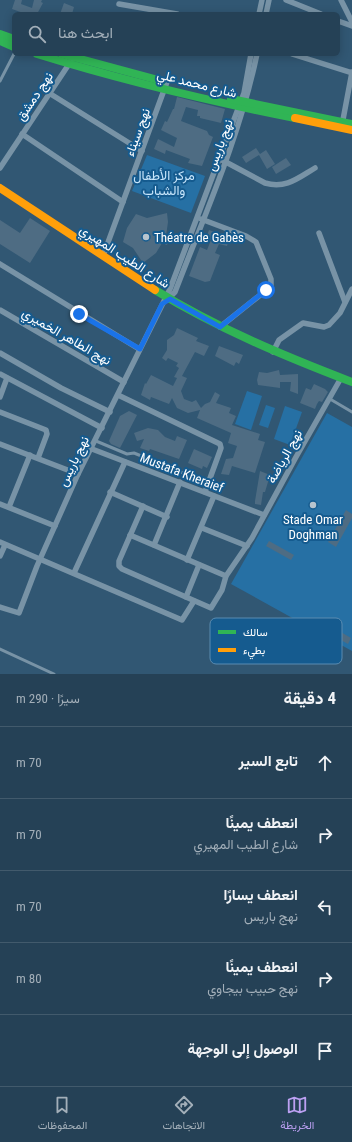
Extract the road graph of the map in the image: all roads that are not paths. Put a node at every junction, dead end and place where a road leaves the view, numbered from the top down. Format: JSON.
{"nodes":[{"id":1,"x":262,"y":0,"type":"edge"},
{"id":2,"x":269,"y":0,"type":"edge"},
{"id":3,"x":286,"y":0,"type":"edge"},
{"id":4,"x":341,"y":0,"type":"edge"},
{"id":5,"x":119,"y":4,"type":"dead end"},
{"id":6,"x":166,"y":12,"type":"edge"},
{"id":7,"x":259,"y":12,"type":"edge"},
{"id":8,"x":266,"y":12,"type":"edge"},
{"id":9,"x":316,"y":12,"type":"edge"},
{"id":10,"x":340,"y":22,"type":"edge"},
{"id":11,"x":352,"y":22,"type":"edge"},
{"id":12,"x":352,"y":26,"type":"edge"},
{"id":13,"x":0,"y":34,"type":"edge"},
{"id":14,"x":12,"y":38,"type":"edge"},
{"id":15,"x":0,"y":41,"type":"edge"},
{"id":16,"x":12,"y":46,"type":"edge"},
{"id":17,"x":13,"y":56,"type":"edge"},
{"id":18,"x":47,"y":56,"type":"edge"},
{"id":19,"x":65,"y":56,"type":"edge"},
{"id":20,"x":251,"y":56,"type":"edge"},
{"id":21,"x":256,"y":56,"type":"edge"},
{"id":22,"x":298,"y":56,"type":"edge"},
{"id":23,"x":71,"y":61,"type":"junction"},
{"id":24,"x":352,"y":73,"type":"edge"},
{"id":25,"x":0,"y":81,"type":"edge"},
{"id":26,"x":166,"y":85,"type":"junction"},
{"id":27,"x":49,"y":93,"type":"junction"},
{"id":28,"x":242,"y":104,"type":"junction"},
{"id":29,"x":342,"y":124,"type":"junction"},
{"id":30,"x":352,"y":124,"type":"edge"},
{"id":31,"x":352,"y":130,"type":"edge"},
{"id":32,"x":22,"y":134,"type":"junction"},
{"id":33,"x":142,"y":151,"type":"junction"},
{"id":34,"x":218,"y":158,"type":"junction"},
{"id":35,"x":225,"y":161,"type":"junction"},
{"id":36,"x":0,"y":168,"type":"edge"},
{"id":37,"x":315,"y":168,"type":"dead end"},
{"id":38,"x":0,"y":188,"type":"edge"},
{"id":39,"x":123,"y":202,"type":"junction"},
{"id":40,"x":200,"y":218,"type":"junction"},
{"id":41,"x":319,"y":233,"type":"dead end"},
{"id":42,"x":103,"y":256,"type":"junction"},
{"id":43,"x":0,"y":264,"type":"edge"},
{"id":44,"x":352,"y":289,"type":"edge"},
{"id":45,"x":166,"y":300,"type":"junction"},
{"id":46,"x":345,"y":302,"type":"junction"},
{"id":47,"x":0,"y":310,"type":"edge"},
{"id":48,"x":220,"y":327,"type":"junction"},
{"id":49,"x":140,"y":349,"type":"junction"},
{"id":50,"x":273,"y":352,"type":"junction"},
{"id":51,"x":0,"y":353,"type":"edge"},
{"id":52,"x":0,"y":374,"type":"edge"},
{"id":53,"x":7,"y":378,"type":"junction"},
{"id":54,"x":341,"y":378,"type":"junction"},
{"id":55,"x":124,"y":382,"type":"junction"},
{"id":56,"x":352,"y":382,"type":"edge"},
{"id":57,"x":118,"y":395,"type":"junction"},
{"id":58,"x":0,"y":397,"type":"edge"},
{"id":59,"x":330,"y":399,"type":"junction"},
{"id":60,"x":0,"y":412,"type":"edge"},
{"id":61,"x":110,"y":412,"type":"junction"},
{"id":62,"x":352,"y":412,"type":"edge"},
{"id":63,"x":102,"y":428,"type":"junction"},
{"id":64,"x":96,"y":441,"type":"junction"},
{"id":65,"x":0,"y":444,"type":"edge"},
{"id":66,"x":92,"y":449,"type":"junction"},
{"id":67,"x":30,"y":455,"type":"junction"},
{"id":68,"x":38,"y":458,"type":"junction"},
{"id":69,"x":125,"y":462,"type":"junction"},
{"id":70,"x":78,"y":474,"type":"junction"},
{"id":71,"x":180,"y":482,"type":"junction"},
{"id":72,"x":208,"y":483,"type":"junction"},
{"id":73,"x":110,"y":492,"type":"junction"},
{"id":74,"x":204,"y":492,"type":"junction"},
{"id":75,"x":214,"y":496,"type":"junction"},
{"id":76,"x":0,"y":504,"type":"edge"},
{"id":77,"x":143,"y":506,"type":"junction"},
{"id":78,"x":9,"y":507,"type":"junction"},
{"id":79,"x":264,"y":515,"type":"junction"},
{"id":80,"x":167,"y":517,"type":"junction"},
{"id":81,"x":55,"y":526,"type":"junction"},
{"id":82,"x":202,"y":528,"type":"junction"},
{"id":83,"x":130,"y":535,"type":"junction"},
{"id":84,"x":3,"y":544,"type":"edge"},
{"id":85,"x":154,"y":545,"type":"junction"},
{"id":86,"x":247,"y":546,"type":"junction"},
{"id":87,"x":0,"y":556,"type":"edge"},
{"id":88,"x":40,"y":559,"type":"junction"},
{"id":89,"x":187,"y":560,"type":"junction"},
{"id":90,"x":200,"y":565,"type":"junction"},
{"id":91,"x":74,"y":573,"type":"junction"},
{"id":92,"x":226,"y":576,"type":"junction"},
{"id":93,"x":186,"y":597,"type":"junction"},
{"id":94,"x":194,"y":601,"type":"junction"},
{"id":95,"x":0,"y":608,"type":"edge"},
{"id":96,"x":0,"y":648,"type":"edge"},
{"id":97,"x":54,"y":674,"type":"edge"}],
"edges":[{"from":1,"to":7,"type":"street"},
{"from":2,"to":8,"type":"street"},
{"from":3,"to":9,"type":"street"},
{"from":4,"to":11,"type":"street"},
{"from":5,"to":6,"type":"street"},
{"from":10,"to":12,"type":"street"},
{"from":13,"to":14,"type":"street"},
{"from":15,"to":16,"type":"street"},
{"from":17,"to":25,"type":"lane"},
{"from":18,"to":23,"type":"street","name":"شارع محمد علي"},
{"from":19,"to":23,"type":"street","name":"شارع محمد علي"},
{"from":20,"to":28,"type":"street","name":"نهج باريس"},
{"from":21,"to":28,"type":"street","name":"نهج باريس"},
{"from":22,"to":24,"type":"street"},
{"from":23,"to":26,"type":"street","name":"شارع محمد علي"},
{"from":23,"to":27,"type":"street","name":"نهج دمشق"},
{"from":24,"to":29,"type":"street"},
{"from":26,"to":28,"type":"street","name":"شارع محمد علي"},
{"from":26,"to":33,"type":"street","name":"نهج سيناء"},
{"from":27,"to":32,"type":"street","name":"نهج دمشق"},
{"from":27,"to":33,"type":"street"},
{"from":28,"to":29,"type":"street","name":"شارع محمد علي"},
{"from":28,"to":34,"type":"street","name":"نهج باريس"},
{"from":28,"to":35,"type":"street","name":"نهج باريس"},
{"from":29,"to":30,"type":"street","name":"شارع محمد علي"},
{"from":29,"to":31,"type":"street","name":"شارع محمد علي"},
{"from":32,"to":36,"type":"street","name":"نهج دمشق"},
{"from":32,"to":39,"type":"street"},
{"from":33,"to":39,"type":"street","name":"نهج سيناء"},
{"from":34,"to":35,"type":"street"},
{"from":34,"to":40,"type":"street","name":"نهج باريس"},
{"from":35,"to":37,"type":"street"},
{"from":35,"to":40,"type":"street","name":"نهج باريس"},
{"from":38,"to":42,"type":"street","name":"شارع الطيب المهيري"},
{"from":39,"to":42,"type":"street","name":"نهج سيناء"},
{"from":40,"to":45,"type":"street","name":"نهج باريس"},
{"from":40,"to":48,"type":"street"},
{"from":41,"to":46,"type":"street"},
{"from":42,"to":45,"type":"street","name":"شارع الطيب المهيري"},
{"from":43,"to":49,"type":"street"},
{"from":44,"to":46,"type":"street"},
{"from":45,"to":48,"type":"street","name":"شارع الطيب المهيري"},
{"from":45,"to":49,"type":"street","name":"نهج باريس"},
{"from":46,"to":50,"type":"street"},
{"from":47,"to":55,"type":"street","name":"نهج الطاهر الخميري"},
{"from":48,"to":50,"type":"street","name":"شارع الطيب المهيري"},
{"from":49,"to":55,"type":"street","name":"نهج باريس"},
{"from":50,"to":54,"type":"street","name":"شارع الطيب المهيري"},
{"from":51,"to":61,"type":"street"},
{"from":52,"to":53,"type":"street"},
{"from":53,"to":58,"type":"street"},
{"from":53,"to":63,"type":"street"},
{"from":54,"to":56,"type":"street","name":"شارع الطيب المهيري"},
{"from":54,"to":59,"type":"street","name":"نهج الرياضة"},
{"from":55,"to":57,"type":"street","name":"نهج باريس"},
{"from":57,"to":61,"type":"street","name":"نهج باريس"},
{"from":57,"to":72,"type":"street"},
{"from":59,"to":62,"type":"lane"},
{"from":59,"to":79,"type":"street","name":"نهج الرياضة"},
{"from":60,"to":68,"type":"street"},
{"from":61,"to":63,"type":"street","name":"نهج باريس"},
{"from":63,"to":64,"type":"street","name":"نهج باريس"},
{"from":64,"to":66,"type":"street","name":"نهج باريس"},
{"from":64,"to":72,"type":"lane"},
{"from":65,"to":67,"type":"street"},
{"from":66,"to":69,"type":"street","name":"Mustafa Kheraief"},
{"from":66,"to":70,"type":"street","name":"نهج باريس"},
{"from":67,"to":68,"type":"street"},
{"from":67,"to":78,"type":"street"},
{"from":68,"to":70,"type":"street"},
{"from":69,"to":71,"type":"street","name":"Mustafa Kheraief"},
{"from":69,"to":73,"type":"street"},
{"from":70,"to":81,"type":"street","name":"نهج باريس"},
{"from":71,"to":74,"type":"street","name":"Mustafa Kheraief"},
{"from":71,"to":80,"type":"street"},
{"from":72,"to":74,"type":"street"},
{"from":73,"to":77,"type":"street"},
{"from":73,"to":91,"type":"street"},
{"from":74,"to":75,"type":"street","name":"Mustafa Kheraief"},
{"from":75,"to":79,"type":"street","name":"Mustafa Kheraief"},
{"from":75,"to":82,"type":"street"},
{"from":76,"to":78,"type":"street"},
{"from":77,"to":80,"type":"street"},
{"from":77,"to":83,"type":"street"},
{"from":78,"to":81,"type":"street"},
{"from":79,"to":86,"type":"street","name":"نهج الرياضة"},
{"from":80,"to":85,"type":"street"},
{"from":81,"to":88,"type":"street","name":"نهج باريس"},
{"from":82,"to":86,"type":"street"},
{"from":82,"to":89,"type":"street"},
{"from":83,"to":85,"type":"street"},
{"from":83,"to":93,"type":"street"},
{"from":84,"to":87,"type":"street"},
{"from":84,"to":88,"type":"street"},
{"from":85,"to":89,"type":"street"},
{"from":86,"to":92,"type":"street","name":"نهج الرياضة"},
{"from":88,"to":91,"type":"street"},
{"from":88,"to":95,"type":"street","name":"نهج باريس"},
{"from":89,"to":90,"type":"street"},
{"from":90,"to":92,"type":"street"},
{"from":90,"to":93,"type":"street"},
{"from":91,"to":94,"type":"street"},
{"from":92,"to":94,"type":"street","name":"نهج الرياضة"},
{"from":93,"to":94,"type":"street"},
{"from":96,"to":97,"type":"lane"}]}
